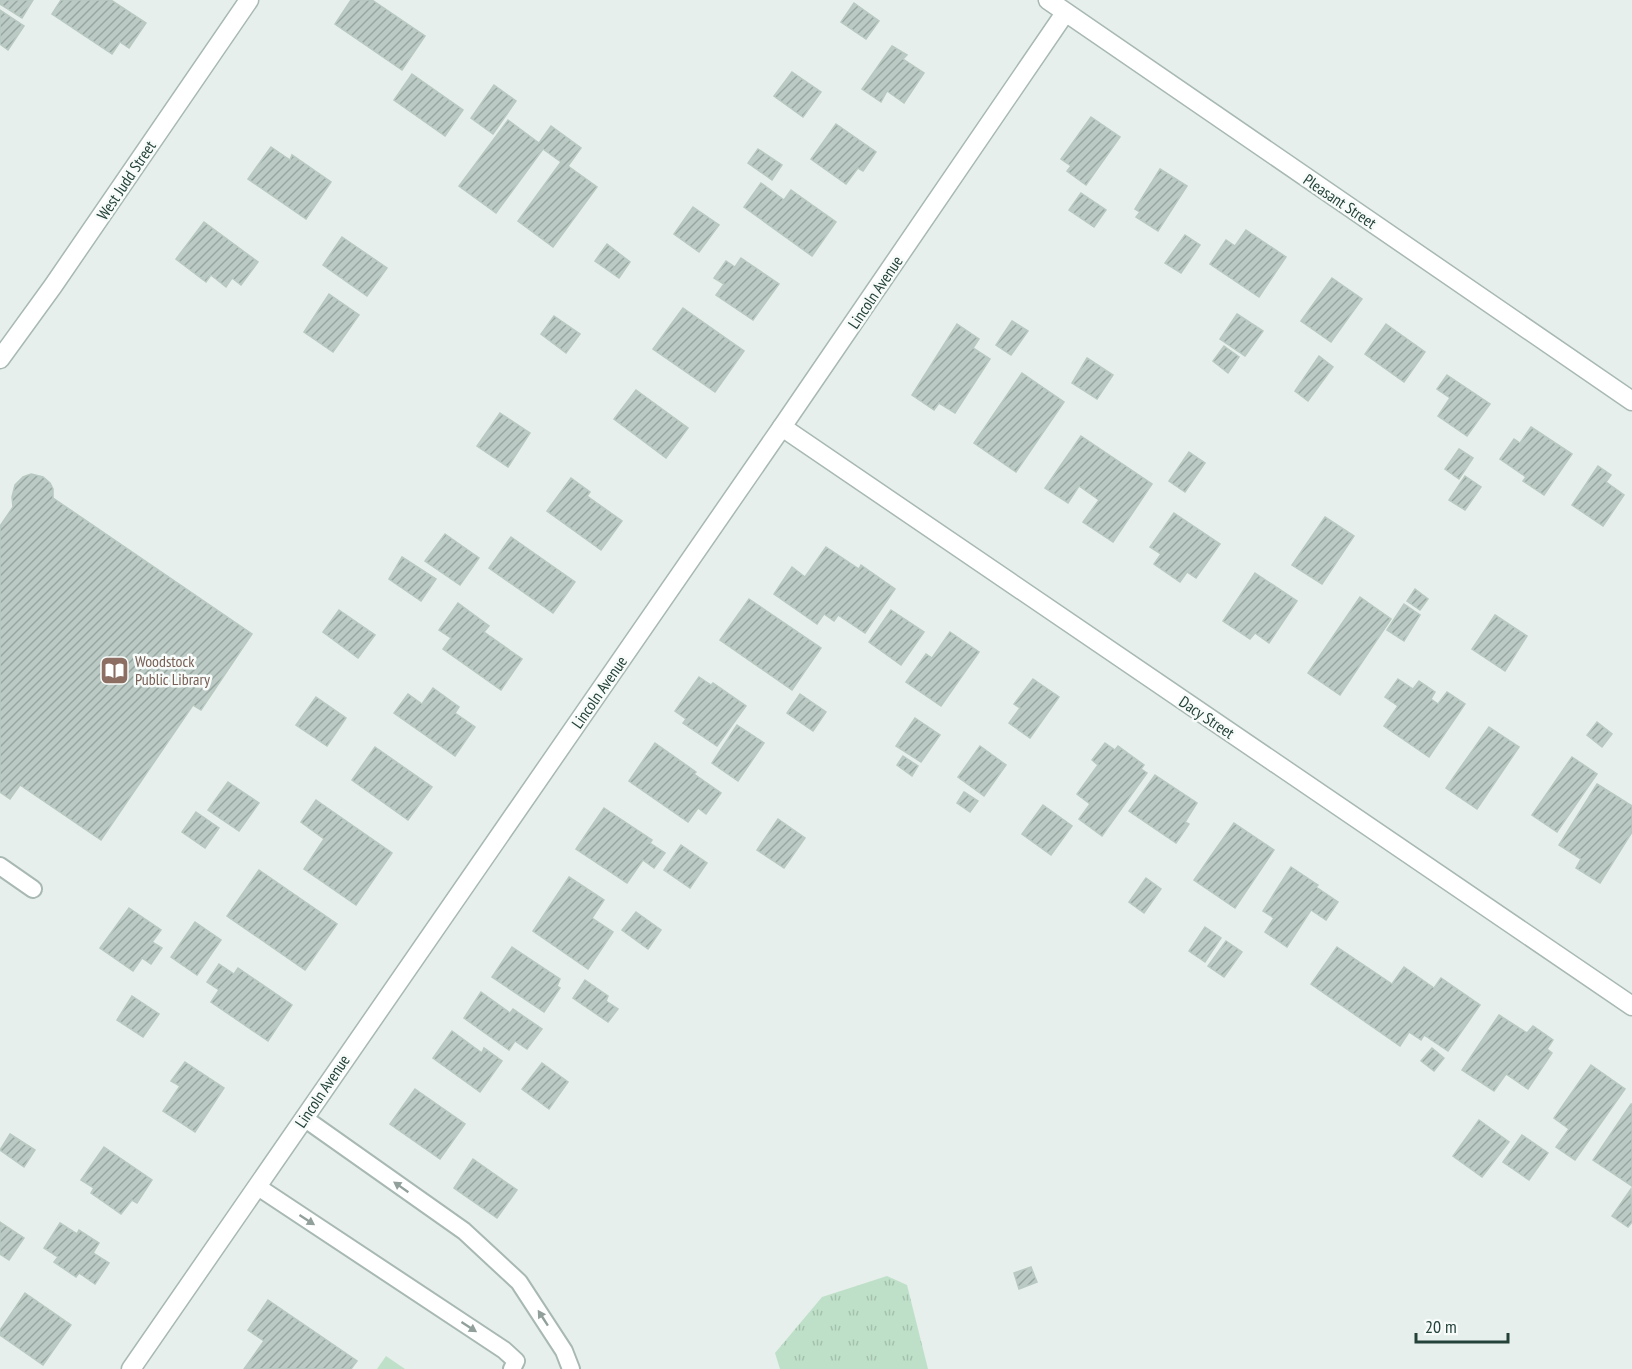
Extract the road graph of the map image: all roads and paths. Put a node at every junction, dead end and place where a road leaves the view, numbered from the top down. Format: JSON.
{"nodes":[{"id":1,"x":249,"y":0,"type":"edge"},
{"id":2,"x":1048,"y":0,"type":"edge"},
{"id":3,"x":1065,"y":13,"type":"junction"},
{"id":4,"x":0,"y":359,"type":"edge"},
{"id":5,"x":1632,"y":401,"type":"edge"},
{"id":6,"x":782,"y":427,"type":"junction"},
{"id":7,"x":0,"y":866,"type":"edge"},
{"id":8,"x":33,"y":889,"type":"dead end"},
{"id":9,"x":1632,"y":1006,"type":"edge"},
{"id":10,"x":304,"y":1118,"type":"junction"},
{"id":11,"x":258,"y":1187,"type":"junction"},
{"id":12,"x":130,"y":1369,"type":"edge"},
{"id":13,"x":512,"y":1369,"type":"edge"},
{"id":14,"x":571,"y":1369,"type":"edge"}],
"edges":[{"from":1,"to":4,"type":"street","name":"West Judd Street"},
{"from":2,"to":3,"type":"street","name":"Pleasant Street"},
{"from":3,"to":5,"type":"street","name":"Pleasant Street"},
{"from":3,"to":6,"type":"street","name":"Lincoln Avenue"},
{"from":6,"to":9,"type":"street","name":"Dacy Street"},
{"from":6,"to":10,"type":"street","name":"Lincoln Avenue"},
{"from":7,"to":8,"type":"lane"},
{"from":10,"to":11,"type":"street","name":"Lincoln Avenue"},
{"from":14,"to":10,"type":"lane","one_way":true},
{"from":11,"to":12,"type":"street","name":"Lincoln Avenue"},
{"from":11,"to":13,"type":"lane","one_way":true}]}
